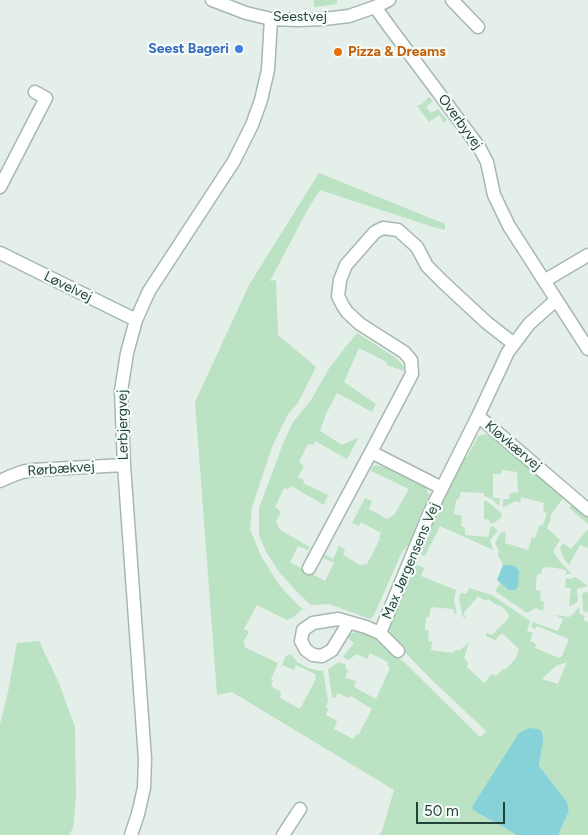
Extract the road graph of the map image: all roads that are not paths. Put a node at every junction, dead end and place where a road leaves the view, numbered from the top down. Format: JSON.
{"nodes":[{"id":1,"x":212,"y":0,"type":"edge"},
{"id":2,"x":389,"y":0,"type":"edge"},
{"id":3,"x":452,"y":0,"type":"edge"},
{"id":4,"x":375,"y":7,"type":"junction"},
{"id":5,"x":272,"y":19,"type":"junction"},
{"id":6,"x":478,"y":27,"type":"dead end"},
{"id":7,"x":35,"y":92,"type":"dead end"},
{"id":8,"x":0,"y":186,"type":"edge"},
{"id":9,"x":0,"y":254,"type":"edge"},
{"id":10,"x":588,"y":255,"type":"edge"},
{"id":11,"x":544,"y":281,"type":"junction"},
{"id":12,"x":556,"y":300,"type":"junction"},
{"id":13,"x":136,"y":320,"type":"junction"},
{"id":14,"x":514,"y":344,"type":"junction"},
{"id":15,"x":588,"y":349,"type":"edge"},
{"id":16,"x":478,"y":416,"type":"junction"},
{"id":17,"x":371,"y":452,"type":"junction"},
{"id":18,"x":124,"y":465,"type":"junction"},
{"id":19,"x":0,"y":481,"type":"edge"},
{"id":20,"x":442,"y":488,"type":"junction"},
{"id":21,"x":588,"y":510,"type":"edge"},
{"id":22,"x":309,"y":568,"type":"dead end"},
{"id":23,"x":349,"y":622,"type":"dead end"},
{"id":24,"x":380,"y":633,"type":"junction"},
{"id":25,"x":398,"y":651,"type":"dead end"},
{"id":26,"x":300,"y":809,"type":"dead end"},
{"id":27,"x":131,"y":835,"type":"edge"},
{"id":28,"x":283,"y":835,"type":"edge"}],
"edges":[{"from":1,"to":5,"type":"street","name":"Seestvej"},
{"from":2,"to":4,"type":"street","name":"Seestvej"},
{"from":3,"to":6,"type":"street"},
{"from":4,"to":5,"type":"street","name":"Seestvej"},
{"from":4,"to":11,"type":"street","name":"Overbyvej"},
{"from":5,"to":13,"type":"street","name":"Lerbjergvej"},
{"from":7,"to":8,"type":"street"},
{"from":9,"to":13,"type":"street","name":"Løvelvej"},
{"from":10,"to":11,"type":"street"},
{"from":11,"to":12,"type":"street","name":"Overbyvej"},
{"from":12,"to":14,"type":"street","name":"Kløvkærvej"},
{"from":12,"to":15,"type":"street","name":"Overbyvej"},
{"from":13,"to":18,"type":"street","name":"Lerbjergvej"},
{"from":14,"to":16,"type":"street","name":"Kløvkærvej"},
{"from":14,"to":17,"type":"street"},
{"from":16,"to":20,"type":"street","name":"Max Jørgensens Vej"},
{"from":16,"to":21,"type":"street","name":"Kløvkærvej"},
{"from":17,"to":20,"type":"street","name":"Max Jørgensens Vej"},
{"from":17,"to":22,"type":"street"},
{"from":18,"to":19,"type":"street","name":"Rørbækvej"},
{"from":18,"to":27,"type":"street","name":"Lerbjergvej"},
{"from":20,"to":24,"type":"street","name":"Max Jørgensens Vej"},
{"from":23,"to":24,"type":"street","name":"Max Jørgensens Vej"},
{"from":24,"to":25,"type":"street","name":"Max Jørgensens Vej"},
{"from":26,"to":28,"type":"street"}]}
